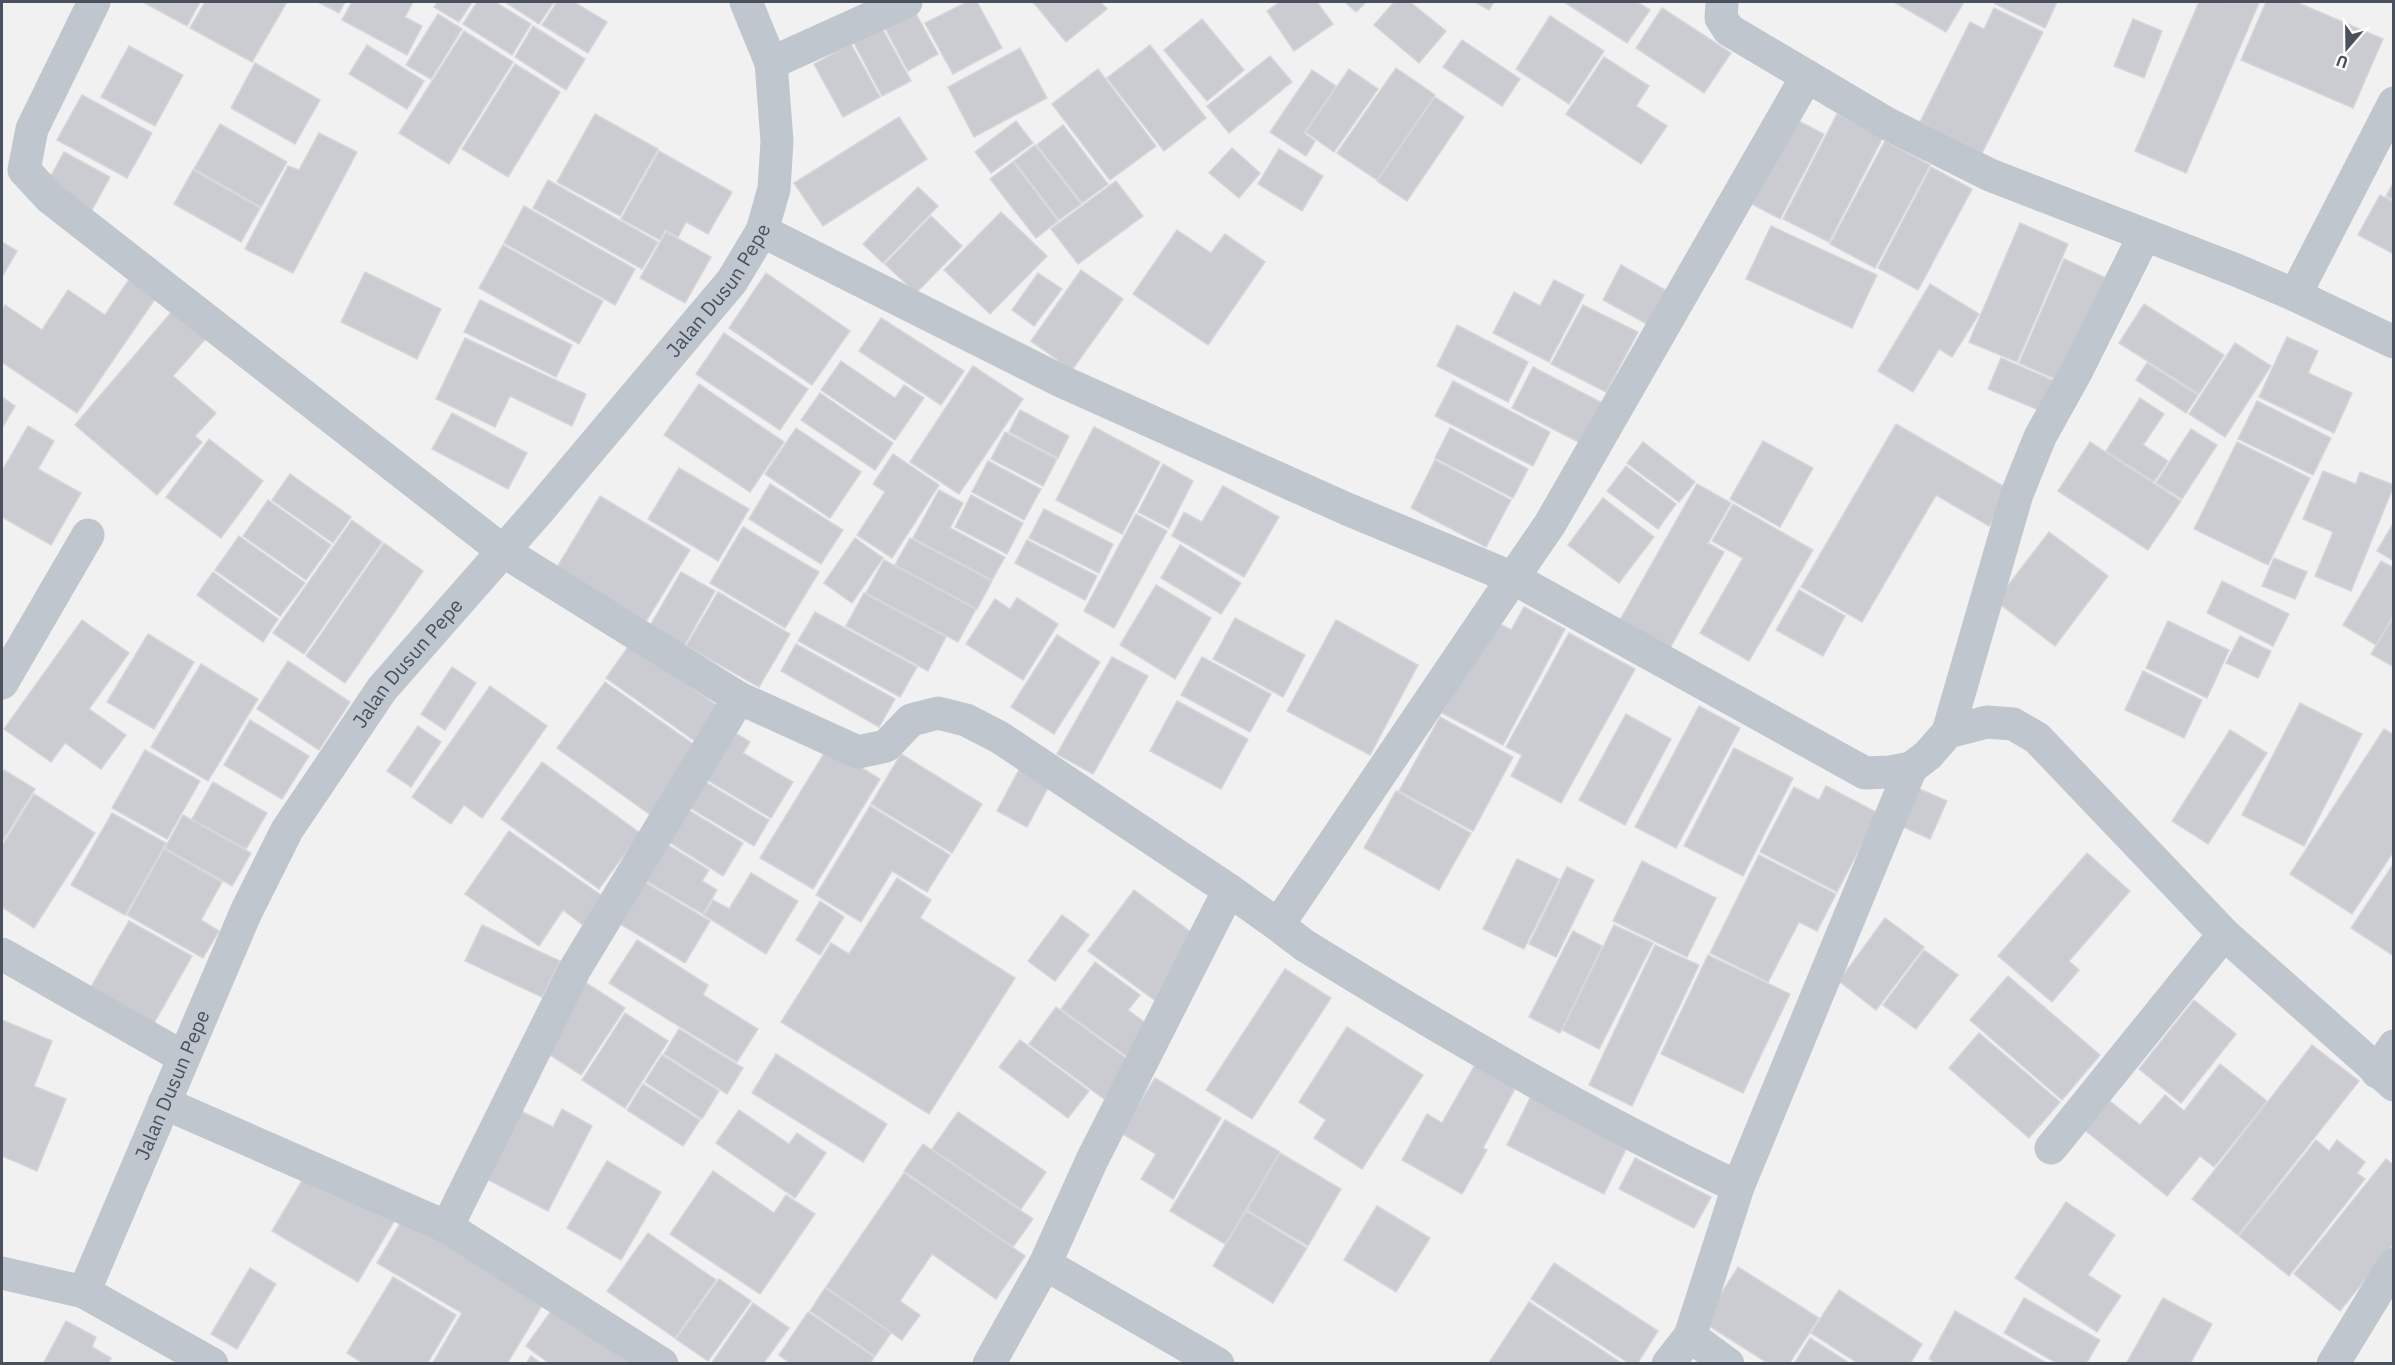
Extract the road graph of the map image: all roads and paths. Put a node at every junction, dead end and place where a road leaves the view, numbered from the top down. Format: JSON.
{"nodes":[{"id":1,"x":94,"y":2,"type":"edge"},
{"id":2,"x":746,"y":2,"type":"edge"},
{"id":3,"x":906,"y":2,"type":"edge"},
{"id":4,"x":1722,"y":2,"type":"edge"},
{"id":5,"x":771,"y":63,"type":"junction"},
{"id":6,"x":1807,"y":76,"type":"junction"},
{"id":7,"x":2394,"y":103,"type":"edge"},
{"id":8,"x":762,"y":231,"type":"junction"},
{"id":9,"x":2144,"y":236,"type":"junction"},
{"id":10,"x":2295,"y":295,"type":"junction"},
{"id":11,"x":2394,"y":342,"type":"edge"},
{"id":12,"x":88,"y":535,"type":"dead end"},
{"id":13,"x":503,"y":551,"type":"junction"},
{"id":14,"x":1514,"y":578,"type":"junction"},
{"id":15,"x":2,"y":683,"type":"edge"},
{"id":16,"x":739,"y":698,"type":"junction"},
{"id":17,"x":1948,"y":732,"type":"junction"},
{"id":18,"x":1911,"y":768,"type":"junction"},
{"id":19,"x":1229,"y":890,"type":"junction"},
{"id":20,"x":1278,"y":925,"type":"junction"},
{"id":21,"x":2224,"y":934,"type":"junction"},
{"id":22,"x":2,"y":954,"type":"edge"},
{"id":23,"x":183,"y":1058,"type":"junction"},
{"id":24,"x":2388,"y":1067,"type":"edge"},
{"id":25,"x":164,"y":1102,"type":"junction"},
{"id":26,"x":2051,"y":1148,"type":"dead end"},
{"id":27,"x":1738,"y":1187,"type":"junction"},
{"id":28,"x":447,"y":1227,"type":"junction"},
{"id":29,"x":1045,"y":1264,"type":"junction"},
{"id":30,"x":2394,"y":1264,"type":"edge"},
{"id":31,"x":2,"y":1273,"type":"edge"},
{"id":32,"x":84,"y":1292,"type":"junction"},
{"id":33,"x":1690,"y":1336,"type":"junction"},
{"id":34,"x":212,"y":1364,"type":"edge"},
{"id":35,"x":662,"y":1364,"type":"edge"},
{"id":36,"x":989,"y":1364,"type":"edge"},
{"id":37,"x":1218,"y":1364,"type":"edge"},
{"id":38,"x":1668,"y":1364,"type":"edge"},
{"id":39,"x":1728,"y":1364,"type":"edge"},
{"id":40,"x":2333,"y":1364,"type":"edge"}],
"edges":[{"from":1,"to":13,"type":"street"},
{"from":2,"to":5,"type":"street","name":"Jalan Dusun Pepe"},
{"from":3,"to":5,"type":"street"},
{"from":4,"to":6,"type":"street"},
{"from":5,"to":8,"type":"street","name":"Jalan Dusun Pepe"},
{"from":6,"to":9,"type":"street"},
{"from":6,"to":14,"type":"street"},
{"from":7,"to":10,"type":"street"},
{"from":8,"to":13,"type":"street","name":"Jalan Dusun Pepe"},
{"from":8,"to":14,"type":"street"},
{"from":9,"to":10,"type":"street"},
{"from":9,"to":17,"type":"street"},
{"from":10,"to":11,"type":"street"},
{"from":12,"to":15,"type":"street"},
{"from":13,"to":16,"type":"street"},
{"from":13,"to":23,"type":"street","name":"Jalan Dusun Pepe"},
{"from":14,"to":18,"type":"street"},
{"from":14,"to":20,"type":"street"},
{"from":16,"to":19,"type":"street"},
{"from":16,"to":28,"type":"street"},
{"from":17,"to":18,"type":"street"},
{"from":17,"to":21,"type":"street"},
{"from":18,"to":27,"type":"street"},
{"from":19,"to":20,"type":"street"},
{"from":19,"to":29,"type":"street"},
{"from":20,"to":27,"type":"street"},
{"from":21,"to":24,"type":"street"},
{"from":21,"to":26,"type":"street"},
{"from":22,"to":23,"type":"street"},
{"from":23,"to":25,"type":"street","name":"Jalan Dusun Pepe"},
{"from":25,"to":28,"type":"street"},
{"from":25,"to":32,"type":"street","name":"Jalan Dusun Pepe"},
{"from":27,"to":33,"type":"street"},
{"from":28,"to":35,"type":"street"},
{"from":29,"to":36,"type":"street"},
{"from":29,"to":37,"type":"street"},
{"from":30,"to":40,"type":"street"},
{"from":31,"to":32,"type":"street"},
{"from":32,"to":34,"type":"street"},
{"from":33,"to":38,"type":"street"},
{"from":33,"to":39,"type":"street"}]}
